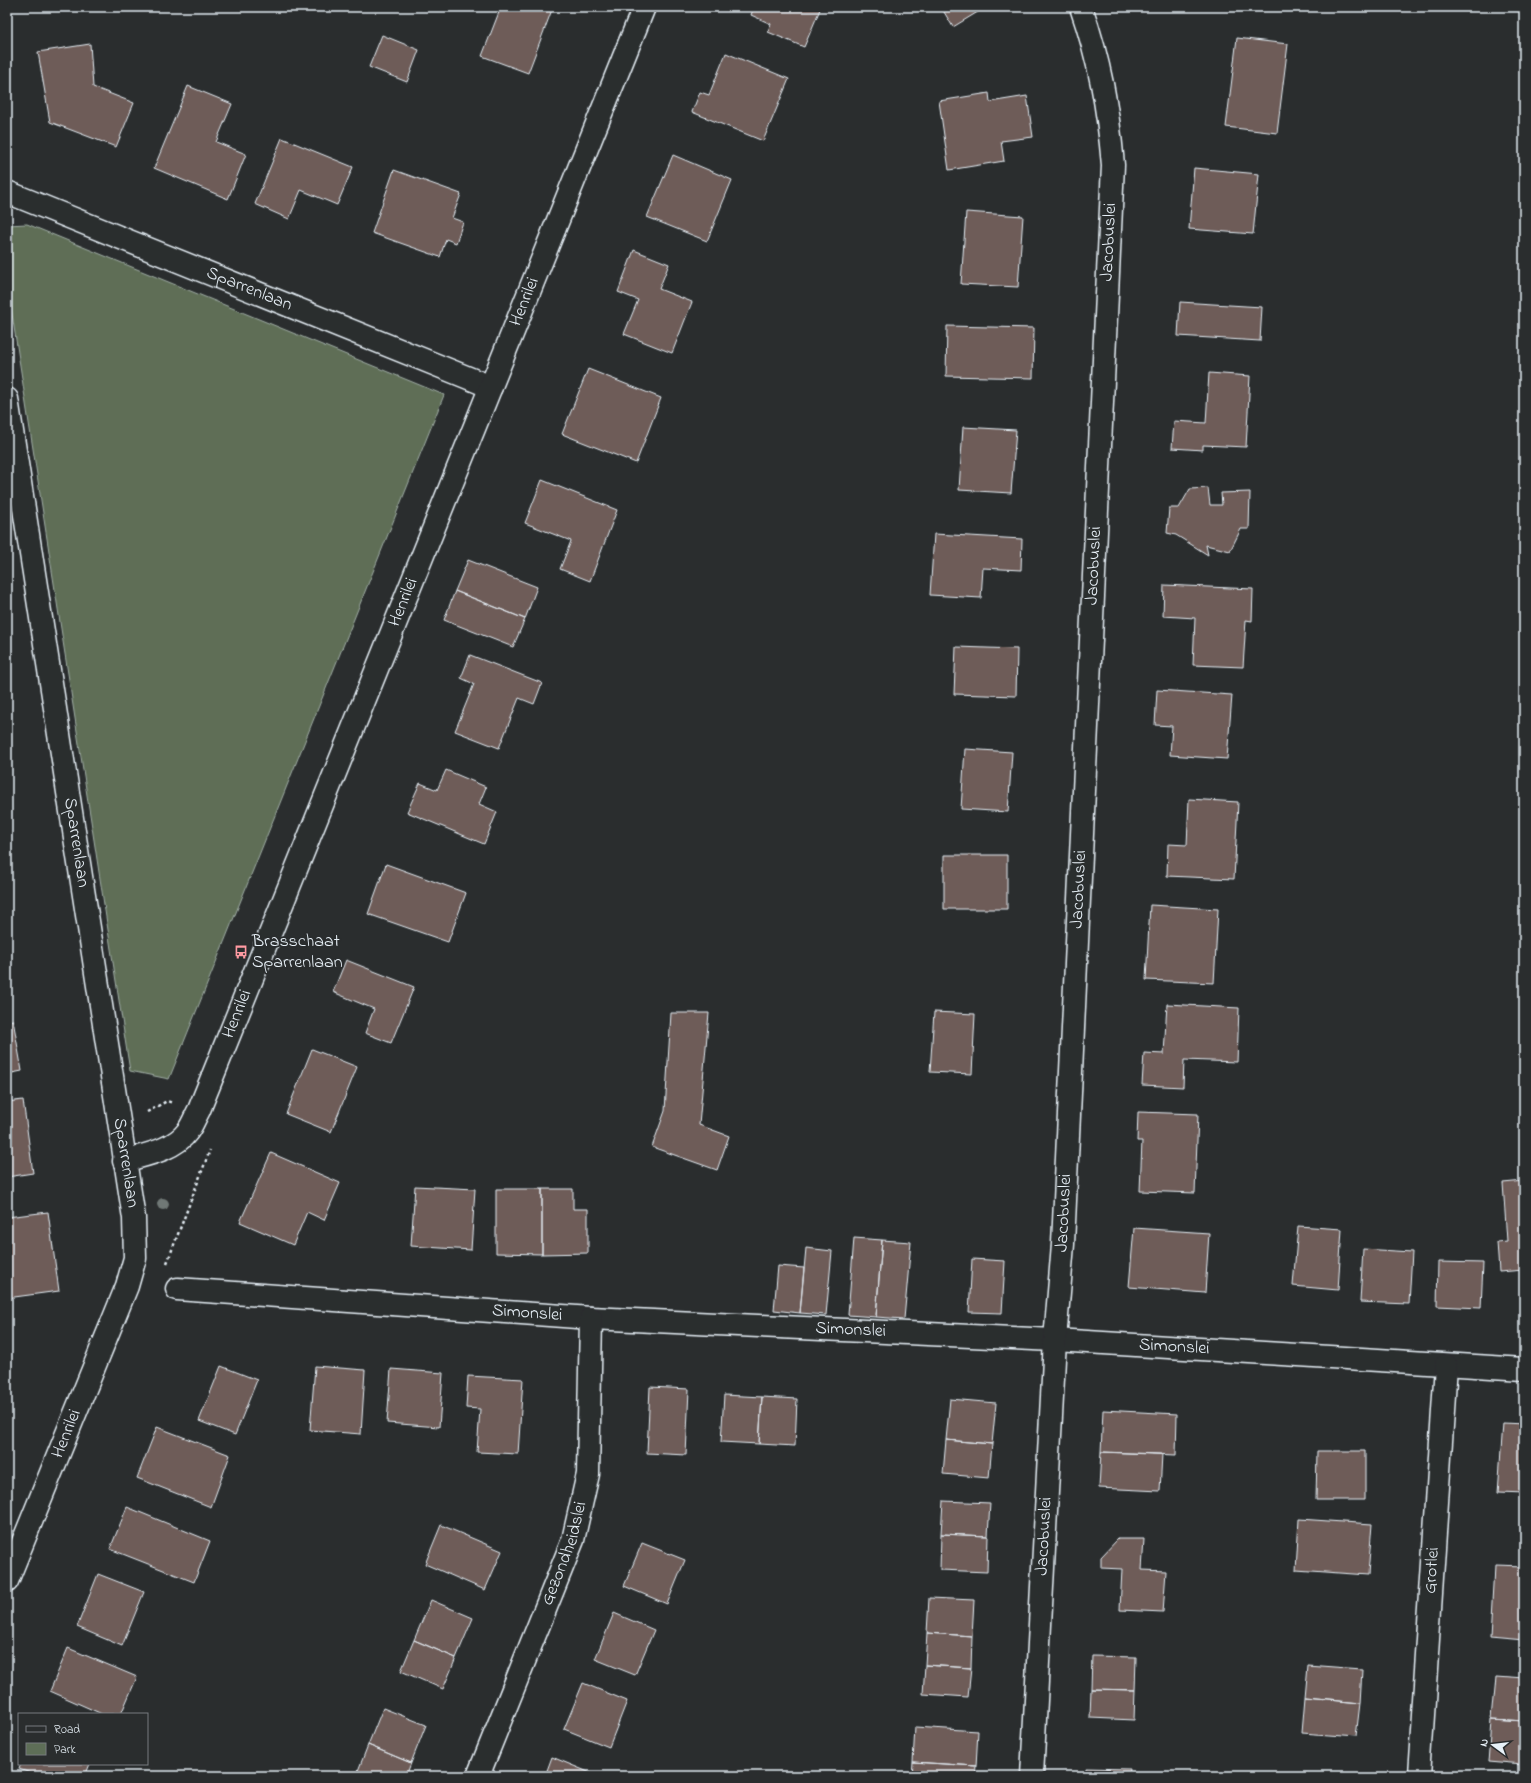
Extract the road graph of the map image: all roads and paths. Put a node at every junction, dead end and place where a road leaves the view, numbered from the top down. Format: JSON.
{"nodes":[{"id":1,"x":644,"y":7,"type":"edge"},
{"id":2,"x":1081,"y":7,"type":"edge"},
{"id":3,"x":7,"y":192,"type":"edge"},
{"id":4,"x":491,"y":387,"type":"junction"},
{"id":5,"x":7,"y":399,"type":"edge"},
{"id":6,"x":124,"y":1161,"type":"junction"},
{"id":7,"x":127,"y":1286,"type":"joint"},
{"id":8,"x":177,"y":1289,"type":"dead end"},
{"id":9,"x":591,"y":1318,"type":"junction"},
{"id":10,"x":1055,"y":1340,"type":"junction"},
{"id":11,"x":1446,"y":1364,"type":"junction"},
{"id":12,"x":1524,"y":1368,"type":"edge"},
{"id":13,"x":7,"y":1581,"type":"edge"},
{"id":14,"x":478,"y":1776,"type":"edge"},
{"id":15,"x":1032,"y":1776,"type":"edge"},
{"id":16,"x":1419,"y":1776,"type":"edge"}],
"edges":[{"from":1,"to":4,"type":"street","name":"Henrilei"},
{"from":2,"to":10,"type":"street","name":"Jacobuslei"},
{"from":3,"to":4,"type":"street","name":"Sparrenlaan"},
{"from":4,"to":6,"type":"street","name":"Henrilei"},
{"from":5,"to":6,"type":"street","name":"Sparrenlaan"},
{"from":6,"to":7,"type":"street","name":"Sparrenlaan"},
{"from":7,"to":13,"type":"street","name":"Henrilei"},
{"from":8,"to":9,"type":"street","name":"Simonslei"},
{"from":9,"to":10,"type":"street","name":"Simonslei"},
{"from":9,"to":14,"type":"street","name":"Gezondheidslei"},
{"from":10,"to":11,"type":"street","name":"Simonslei"},
{"from":10,"to":15,"type":"street","name":"Jacobuslei"},
{"from":11,"to":12,"type":"street","name":"Simonslei"},
{"from":11,"to":16,"type":"street","name":"Grotlei"}]}
